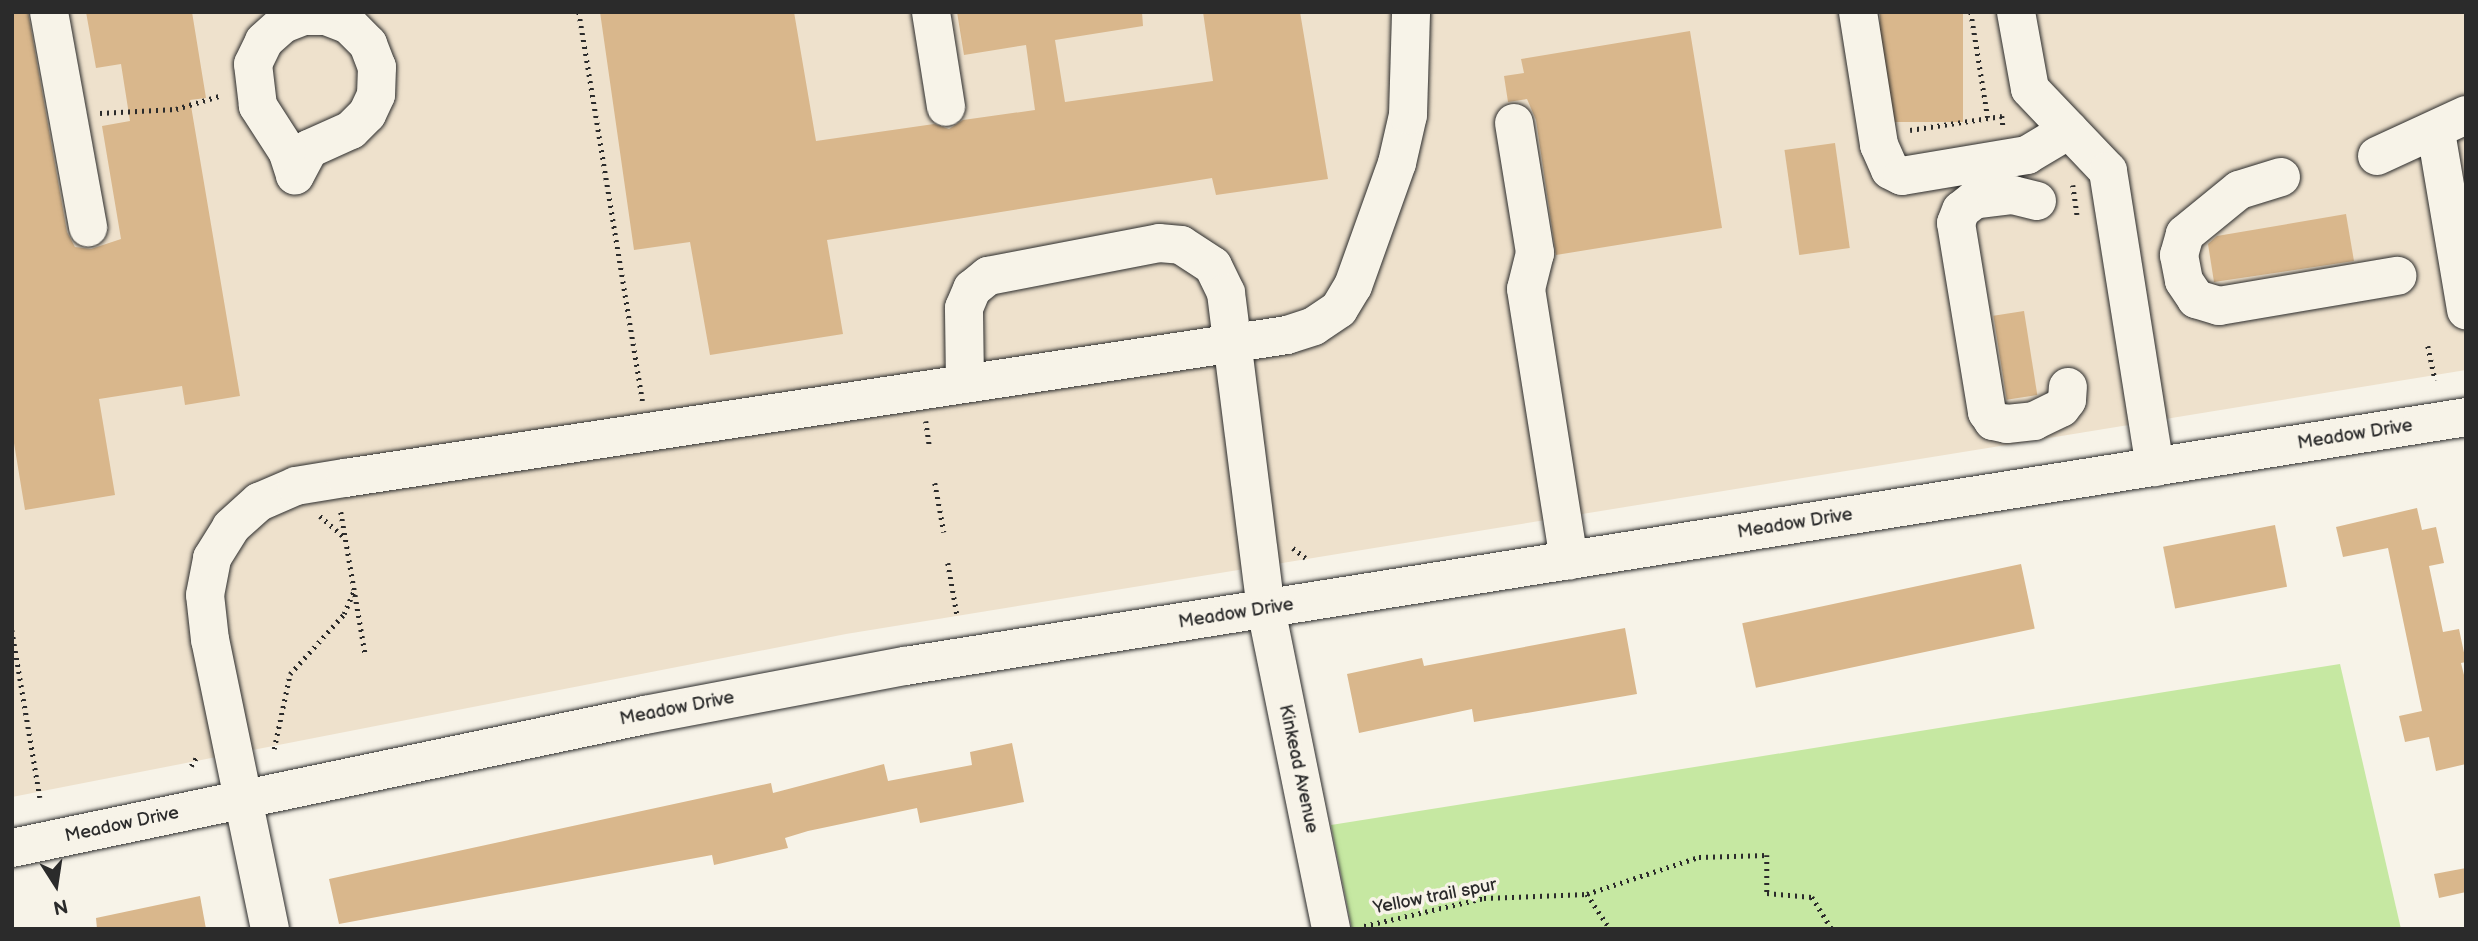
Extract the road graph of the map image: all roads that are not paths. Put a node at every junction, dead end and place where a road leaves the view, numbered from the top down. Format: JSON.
{"nodes":[{"id":1,"x":48,"y":12,"type":"edge"},
{"id":2,"x":931,"y":12,"type":"edge"},
{"id":3,"x":1411,"y":12,"type":"edge"},
{"id":4,"x":1858,"y":12,"type":"edge"},
{"id":5,"x":2016,"y":12,"type":"edge"},
{"id":6,"x":946,"y":107,"type":"dead end"},
{"id":7,"x":1514,"y":123,"type":"dead end"},
{"id":8,"x":2451,"y":123,"type":"edge"},
{"id":9,"x":2069,"y":130,"type":"junction"},
{"id":10,"x":2377,"y":156,"type":"dead end"},
{"id":11,"x":2281,"y":177,"type":"dead end"},
{"id":12,"x":2051,"y":188,"type":"road end"},
{"id":13,"x":88,"y":227,"type":"dead end"},
{"id":14,"x":2397,"y":275,"type":"dead end"},
{"id":15,"x":2466,"y":310,"type":"edge"},
{"id":16,"x":1232,"y":340,"type":"junction"},
{"id":17,"x":965,"y":383,"type":"junction"},
{"id":18,"x":2068,"y":387,"type":"dead end"},
{"id":19,"x":2466,"y":417,"type":"edge"},
{"id":20,"x":2155,"y":467,"type":"junction"},
{"id":21,"x":1569,"y":561,"type":"junction"},
{"id":22,"x":1266,"y":609,"type":"junction"},
{"id":23,"x":242,"y":799,"type":"junction"},
{"id":24,"x":12,"y":848,"type":"edge"},
{"id":25,"x":1331,"y":927,"type":"edge"},
{"id":26,"x":270,"y":929,"type":"edge"}],
"edges":[{"from":1,"to":13,"type":"street"},
{"from":2,"to":6,"type":"street"},
{"from":3,"to":16,"type":"street"},
{"from":4,"to":9,"type":"street"},
{"from":5,"to":9,"type":"street"},
{"from":7,"to":21,"type":"street"},
{"from":8,"to":10,"type":"street"},
{"from":8,"to":15,"type":"street"},
{"from":9,"to":20,"type":"street"},
{"from":11,"to":14,"type":"street"},
{"from":12,"to":18,"type":"street"},
{"from":16,"to":17,"type":"street"},
{"from":16,"to":17,"type":"street","name":"Kinkead Avenue"},
{"from":16,"to":22,"type":"street","name":"Kinkead Avenue"},
{"from":17,"to":23,"type":"street"},
{"from":19,"to":20,"type":"street","name":"Meadow Drive"},
{"from":20,"to":21,"type":"street","name":"Meadow Drive"},
{"from":21,"to":22,"type":"street","name":"Meadow Drive"},
{"from":22,"to":23,"type":"street","name":"Meadow Drive"},
{"from":22,"to":25,"type":"street","name":"Kinkead Avenue"},
{"from":23,"to":24,"type":"street","name":"Meadow Drive"},
{"from":23,"to":26,"type":"street"}]}
